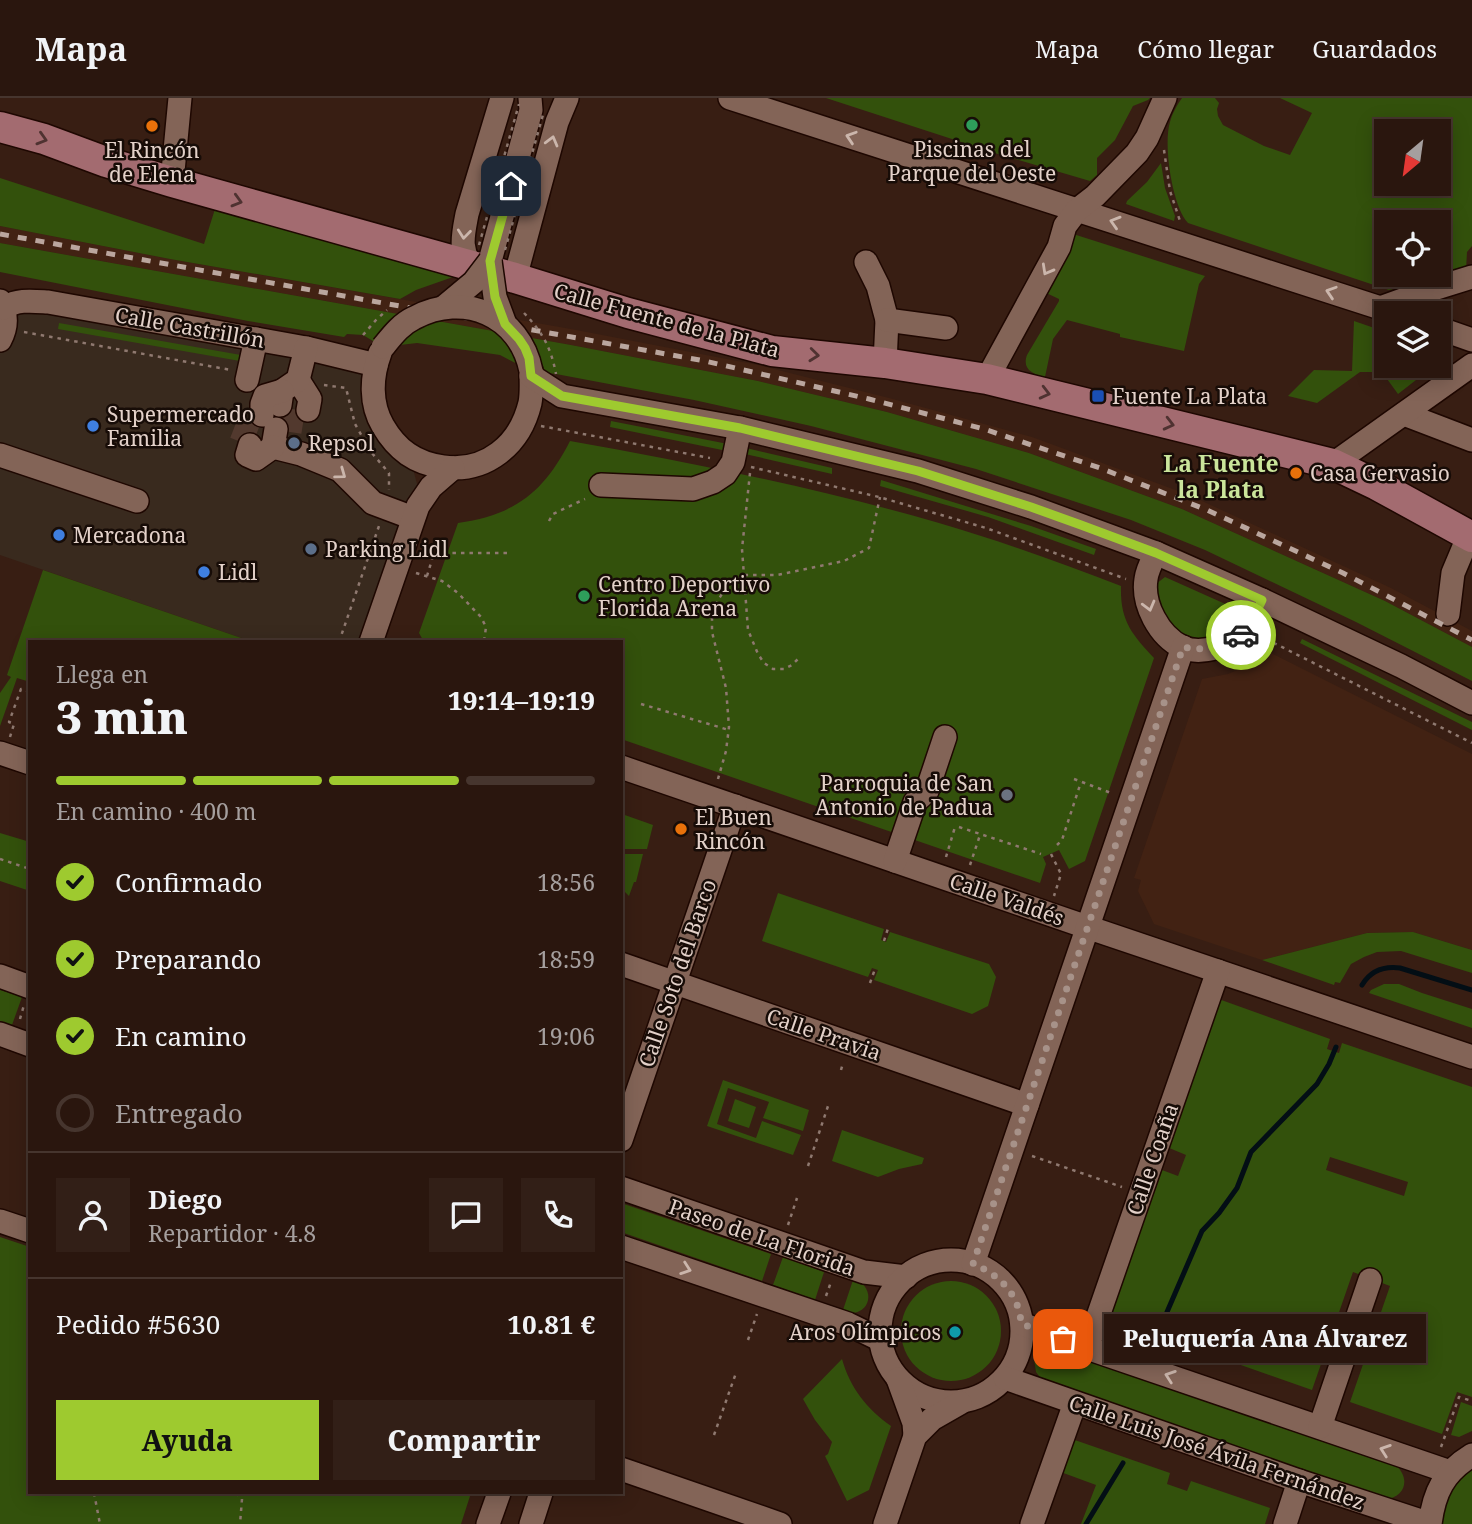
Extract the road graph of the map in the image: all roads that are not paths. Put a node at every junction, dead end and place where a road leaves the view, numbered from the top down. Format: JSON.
{"nodes":[{"id":1,"x":180,"y":98,"type":"edge"},
{"id":2,"x":567,"y":98,"type":"edge"},
{"id":3,"x":730,"y":98,"type":"edge"},
{"id":4,"x":1165,"y":98,"type":"edge"},
{"id":5,"x":528,"y":103,"type":"edge"},
{"id":6,"x":0,"y":127,"type":"edge"},
{"id":7,"x":172,"y":182,"type":"junction"},
{"id":8,"x":1077,"y":210,"type":"junction"},
{"id":9,"x":866,"y":262,"type":"dead end"},
{"id":10,"x":492,"y":263,"type":"junction"},
{"id":11,"x":1472,"y":277,"type":"edge"},
{"id":12,"x":1408,"y":301,"type":"edge"},
{"id":13,"x":2,"y":304,"type":"edge"},
{"id":14,"x":1374,"y":306,"type":"edge"},
{"id":15,"x":444,"y":307,"type":"junction"},
{"id":16,"x":513,"y":317,"type":"junction"},
{"id":17,"x":887,"y":320,"type":"junction"},
{"id":18,"x":946,"y":328,"type":"dead end"},
{"id":19,"x":1451,"y":333,"type":"edge"},
{"id":20,"x":256,"y":339,"type":"junction"},
{"id":21,"x":0,"y":340,"type":"edge"},
{"id":22,"x":1472,"y":340,"type":"edge"},
{"id":23,"x":306,"y":348,"type":"junction"},
{"id":24,"x":379,"y":356,"type":"junction"},
{"id":25,"x":885,"y":363,"type":"junction"},
{"id":26,"x":1472,"y":365,"type":"edge"},
{"id":27,"x":531,"y":374,"type":"junction"},
{"id":28,"x":987,"y":379,"type":"junction"},
{"id":29,"x":247,"y":380,"type":"dead end"},
{"id":30,"x":559,"y":384,"type":"junction"},
{"id":31,"x":1404,"y":414,"type":"junction"},
{"id":32,"x":523,"y":421,"type":"junction"},
{"id":33,"x":740,"y":428,"type":"junction"},
{"id":34,"x":1472,"y":440,"type":"edge"},
{"id":35,"x":401,"y":451,"type":"junction"},
{"id":36,"x":0,"y":455,"type":"edge"},
{"id":37,"x":1333,"y":464,"type":"junction"},
{"id":38,"x":453,"y":468,"type":"junction"},
{"id":39,"x":593,"y":492,"type":"road end"},
{"id":40,"x":137,"y":501,"type":"dead end"},
{"id":41,"x":416,"y":512,"type":"junction"},
{"id":42,"x":1470,"y":536,"type":"edge"},
{"id":43,"x":1156,"y":553,"type":"junction"},
{"id":44,"x":1447,"y":598,"type":"dead end"},
{"id":45,"x":1262,"y":600,"type":"junction"},
{"id":46,"x":372,"y":640,"type":"edge"},
{"id":47,"x":1183,"y":647,"type":"junction"},
{"id":48,"x":1472,"y":703,"type":"edge"},
{"id":49,"x":945,"y":737,"type":"dead end"},
{"id":50,"x":2,"y":754,"type":"edge"},
{"id":51,"x":28,"y":762,"type":"edge"},
{"id":52,"x":623,"y":768,"type":"edge"},
{"id":53,"x":735,"y":806,"type":"junction"},
{"id":54,"x":895,"y":861,"type":"junction"},
{"id":55,"x":1088,"y":927,"type":"junction"},
{"id":56,"x":623,"y":965,"type":"edge"},
{"id":57,"x":1218,"y":971,"type":"junction"},
{"id":58,"x":0,"y":976,"type":"edge"},
{"id":59,"x":674,"y":982,"type":"junction"},
{"id":60,"x":28,"y":990,"type":"edge"},
{"id":61,"x":1472,"y":1057,"type":"edge"},
{"id":62,"x":1027,"y":1105,"type":"junction"},
{"id":63,"x":623,"y":1134,"type":"edge"},
{"id":64,"x":623,"y":1189,"type":"edge"},
{"id":65,"x":0,"y":1221,"type":"edge"},
{"id":66,"x":28,"y":1230,"type":"edge"},
{"id":67,"x":623,"y":1248,"type":"edge"},
{"id":68,"x":973,"y":1264,"type":"junction"},
{"id":69,"x":906,"y":1277,"type":"junction"},
{"id":70,"x":1370,"y":1280,"type":"dead end"},
{"id":71,"x":1022,"y":1324,"type":"junction"},
{"id":72,"x":881,"y":1340,"type":"junction"},
{"id":73,"x":1087,"y":1348,"type":"junction"},
{"id":74,"x":898,"y":1377,"type":"junction"},
{"id":75,"x":1005,"y":1378,"type":"junction"},
{"id":76,"x":960,"y":1403,"type":"junction"},
{"id":77,"x":1075,"y":1403,"type":"junction"},
{"id":78,"x":1320,"y":1427,"type":"junction"},
{"id":79,"x":915,"y":1436,"type":"junction"},
{"id":80,"x":1472,"y":1455,"type":"edge"},
{"id":81,"x":1442,"y":1469,"type":"junction"},
{"id":82,"x":623,"y":1470,"type":"edge"},
{"id":83,"x":1299,"y":1481,"type":"junction"},
{"id":84,"x":499,"y":1494,"type":"edge"},
{"id":85,"x":541,"y":1494,"type":"edge"},
{"id":86,"x":488,"y":1524,"type":"edge"},
{"id":87,"x":531,"y":1524,"type":"edge"},
{"id":88,"x":780,"y":1524,"type":"edge"},
{"id":89,"x":885,"y":1524,"type":"edge"},
{"id":90,"x":1032,"y":1524,"type":"edge"},
{"id":91,"x":1285,"y":1524,"type":"edge"},
{"id":92,"x":1430,"y":1524,"type":"edge"}],
"edges":[{"from":1,"to":7,"type":"street"},
{"from":10,"to":2,"type":"street","one_way":true},
{"from":8,"to":3,"type":"street","one_way":true},
{"from":4,"to":8,"type":"street"},
{"from":5,"to":10,"type":"street"},
{"from":5,"to":10,"type":"street","one_way":true},
{"from":6,"to":7,"type":"main road","name":"Calle Fuente de la Plata","one_way":true},
{"from":7,"to":10,"type":"main road","name":"Calle Fuente de la Plata","one_way":true},
{"from":14,"to":8,"type":"street","one_way":true},
{"from":8,"to":28,"type":"street","one_way":true},
{"from":9,"to":17,"type":"street"},
{"from":10,"to":15,"type":"street","bridge":true},
{"from":10,"to":16,"type":"street","bridge":true},
{"from":10,"to":25,"type":"main road","name":"Calle Fuente de la Plata","one_way":true},
{"from":11,"to":12,"type":"street"},
{"from":13,"to":20,"type":"street","name":"Calle Castrillón"},
{"from":13,"to":21,"type":"street"},
{"from":15,"to":16,"type":"street","bridge":true},
{"from":15,"to":24,"type":"street","bridge":true},
{"from":16,"to":27,"type":"street","bridge":true},
{"from":17,"to":18,"type":"street"},
{"from":17,"to":25,"type":"street"},
{"from":19,"to":22,"type":"street"},
{"from":20,"to":23,"type":"street","name":"Calle Castrillón"},
{"from":20,"to":29,"type":"street"},
{"from":23,"to":24,"type":"street","name":"Calle Castrillón"},
{"from":23,"to":41,"type":"street","one_way":true},
{"from":24,"to":35,"type":"street"},
{"from":25,"to":28,"type":"main road","name":"Calle Fuente de la Plata"},
{"from":26,"to":31,"type":"street"},
{"from":27,"to":30,"type":"street"},
{"from":27,"to":32,"type":"street"},
{"from":28,"to":37,"type":"main road","name":"Calle Fuente de la Plata","one_way":true},
{"from":30,"to":32,"type":"street"},
{"from":30,"to":33,"type":"street"},
{"from":31,"to":34,"type":"street"},
{"from":31,"to":37,"type":"street"},
{"from":32,"to":38,"type":"street"},
{"from":33,"to":39,"type":"street"},
{"from":33,"to":43,"type":"street"},
{"from":35,"to":38,"type":"street"},
{"from":35,"to":41,"type":"street"},
{"from":36,"to":40,"type":"street"},
{"from":37,"to":42,"type":"main road","name":"Calle Fuente de la Plata"},
{"from":38,"to":41,"type":"street"},
{"from":41,"to":46,"type":"street"},
{"from":42,"to":44,"type":"street"},
{"from":43,"to":45,"type":"street"},
{"from":43,"to":47,"type":"street","one_way":true},
{"from":45,"to":47,"type":"street"},
{"from":45,"to":48,"type":"street"},
{"from":47,"to":55,"type":"street"},
{"from":49,"to":54,"type":"street"},
{"from":50,"to":51,"type":"street"},
{"from":52,"to":53,"type":"street","name":"Calle Valdés"},
{"from":53,"to":54,"type":"street","name":"Calle Valdés"},
{"from":53,"to":59,"type":"street","name":"Calle Soto del Barco"},
{"from":54,"to":55,"type":"street","name":"Calle Valdés"},
{"from":55,"to":57,"type":"street","name":"Calle Valdés"},
{"from":55,"to":62,"type":"street"},
{"from":56,"to":59,"type":"street","name":"Calle Pravia"},
{"from":57,"to":61,"type":"street","name":"Calle Valdés"},
{"from":57,"to":73,"type":"street","name":"Calle Coaña"},
{"from":58,"to":60,"type":"street"},
{"from":59,"to":62,"type":"street","name":"Calle Pravia"},
{"from":59,"to":63,"type":"street","name":"Calle Soto del Barco"},
{"from":62,"to":68,"type":"street"},
{"from":64,"to":69,"type":"street","name":"Paseo de La Florida"},
{"from":65,"to":66,"type":"street"},
{"from":67,"to":72,"type":"street","one_way":true},
{"from":68,"to":69,"type":"street"},
{"from":68,"to":71,"type":"street"},
{"from":69,"to":72,"type":"street"},
{"from":70,"to":78,"type":"street"},
{"from":71,"to":73,"type":"street"},
{"from":71,"to":75,"type":"street"},
{"from":72,"to":74,"type":"street"},
{"from":78,"to":73,"type":"street","one_way":true},
{"from":74,"to":76,"type":"street"},
{"from":74,"to":79,"type":"street"},
{"from":75,"to":76,"type":"street"},
{"from":75,"to":77,"type":"street","name":"Calle Luis José Ávila Fernández"},
{"from":76,"to":79,"type":"street"},
{"from":77,"to":83,"type":"street","name":"Calle Luis José Ávila Fernández"},
{"from":77,"to":90,"type":"street"},
{"from":81,"to":78,"type":"street","one_way":true},
{"from":79,"to":89,"type":"street"},
{"from":80,"to":81,"type":"street"},
{"from":81,"to":92,"type":"street"},
{"from":82,"to":88,"type":"street"},
{"from":83,"to":91,"type":"street"},
{"from":83,"to":92,"type":"street","name":"Calle Luis José Ávila Fernández"},
{"from":84,"to":86,"type":"street"},
{"from":85,"to":87,"type":"street"}]}
